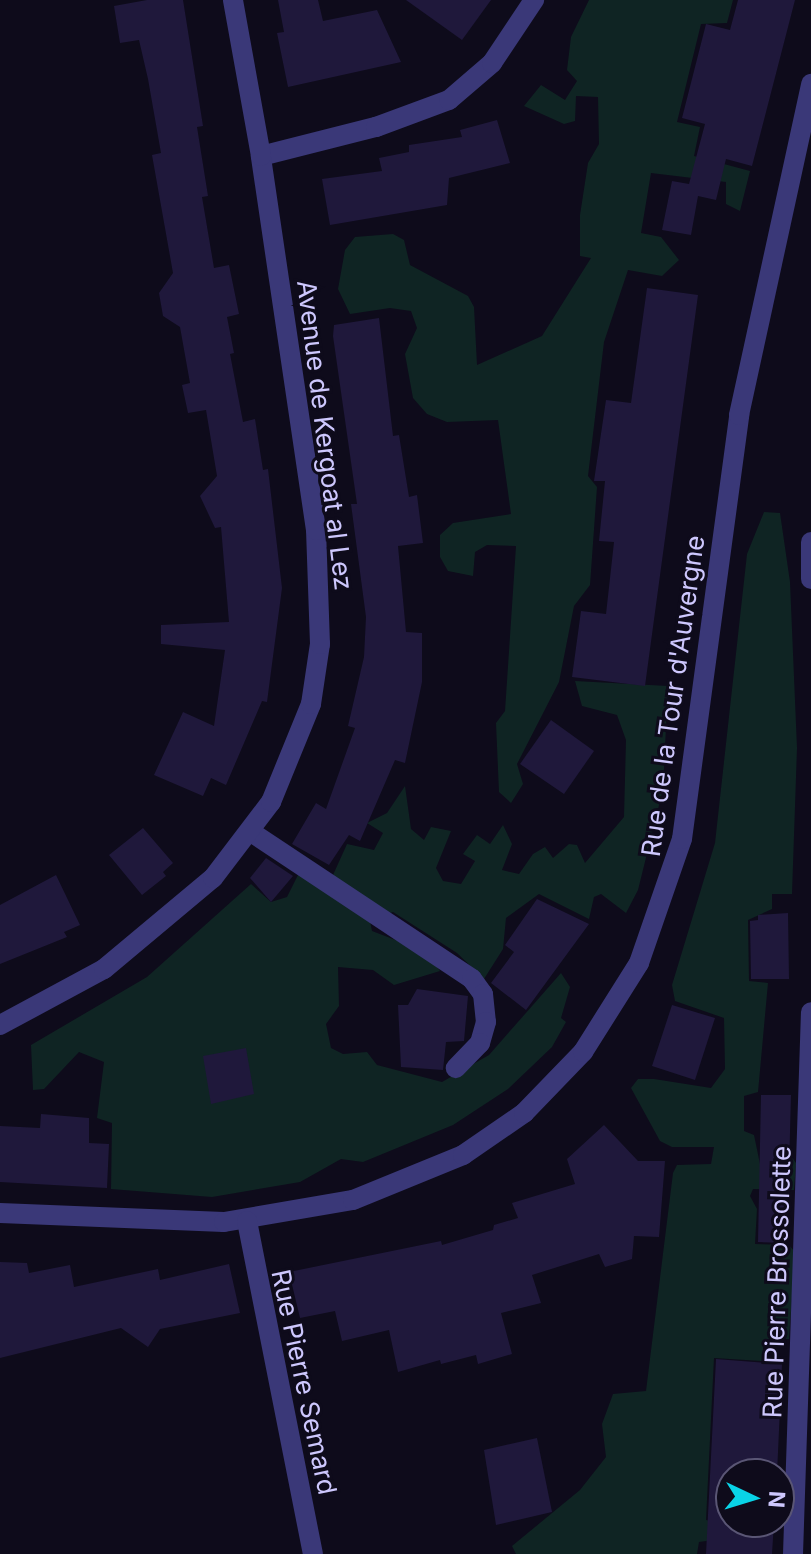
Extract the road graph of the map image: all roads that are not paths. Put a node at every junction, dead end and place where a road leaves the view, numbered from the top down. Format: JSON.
{"nodes":[{"id":1,"x":233,"y":0,"type":"edge"},
{"id":2,"x":534,"y":0,"type":"edge"},
{"id":3,"x":811,"y":84,"type":"edge"},
{"id":4,"x":261,"y":156,"type":"junction"},
{"id":5,"x":811,"y":542,"type":"edge"},
{"id":6,"x":811,"y":579,"type":"edge"},
{"id":7,"x":251,"y":832,"type":"junction"},
{"id":8,"x":811,"y":1012,"type":"edge"},
{"id":9,"x":0,"y":1025,"type":"edge"},
{"id":10,"x":456,"y":1068,"type":"dead end"},
{"id":11,"x":0,"y":1213,"type":"edge"},
{"id":12,"x":247,"y":1221,"type":"junction"},
{"id":13,"x":313,"y":1554,"type":"edge"},
{"id":14,"x":793,"y":1554,"type":"edge"}],
"edges":[{"from":1,"to":4,"type":"street","name":"Avenue de Kergoat al Lez"},
{"from":2,"to":4,"type":"street"},
{"from":3,"to":12,"type":"street","name":"Rue de la Tour d'Auvergne"},
{"from":4,"to":7,"type":"street","name":"Avenue de Kergoat al Lez"},
{"from":5,"to":6,"type":"street"},
{"from":7,"to":9,"type":"street","name":"Avenue de Kergoat al Lez"},
{"from":7,"to":10,"type":"street"},
{"from":8,"to":14,"type":"street","name":"Rue Pierre Brossolette"},
{"from":11,"to":12,"type":"street","name":"Rue de la Tour d'Auvergne"},
{"from":12,"to":13,"type":"street","name":"Rue Pierre Semard"}]}
